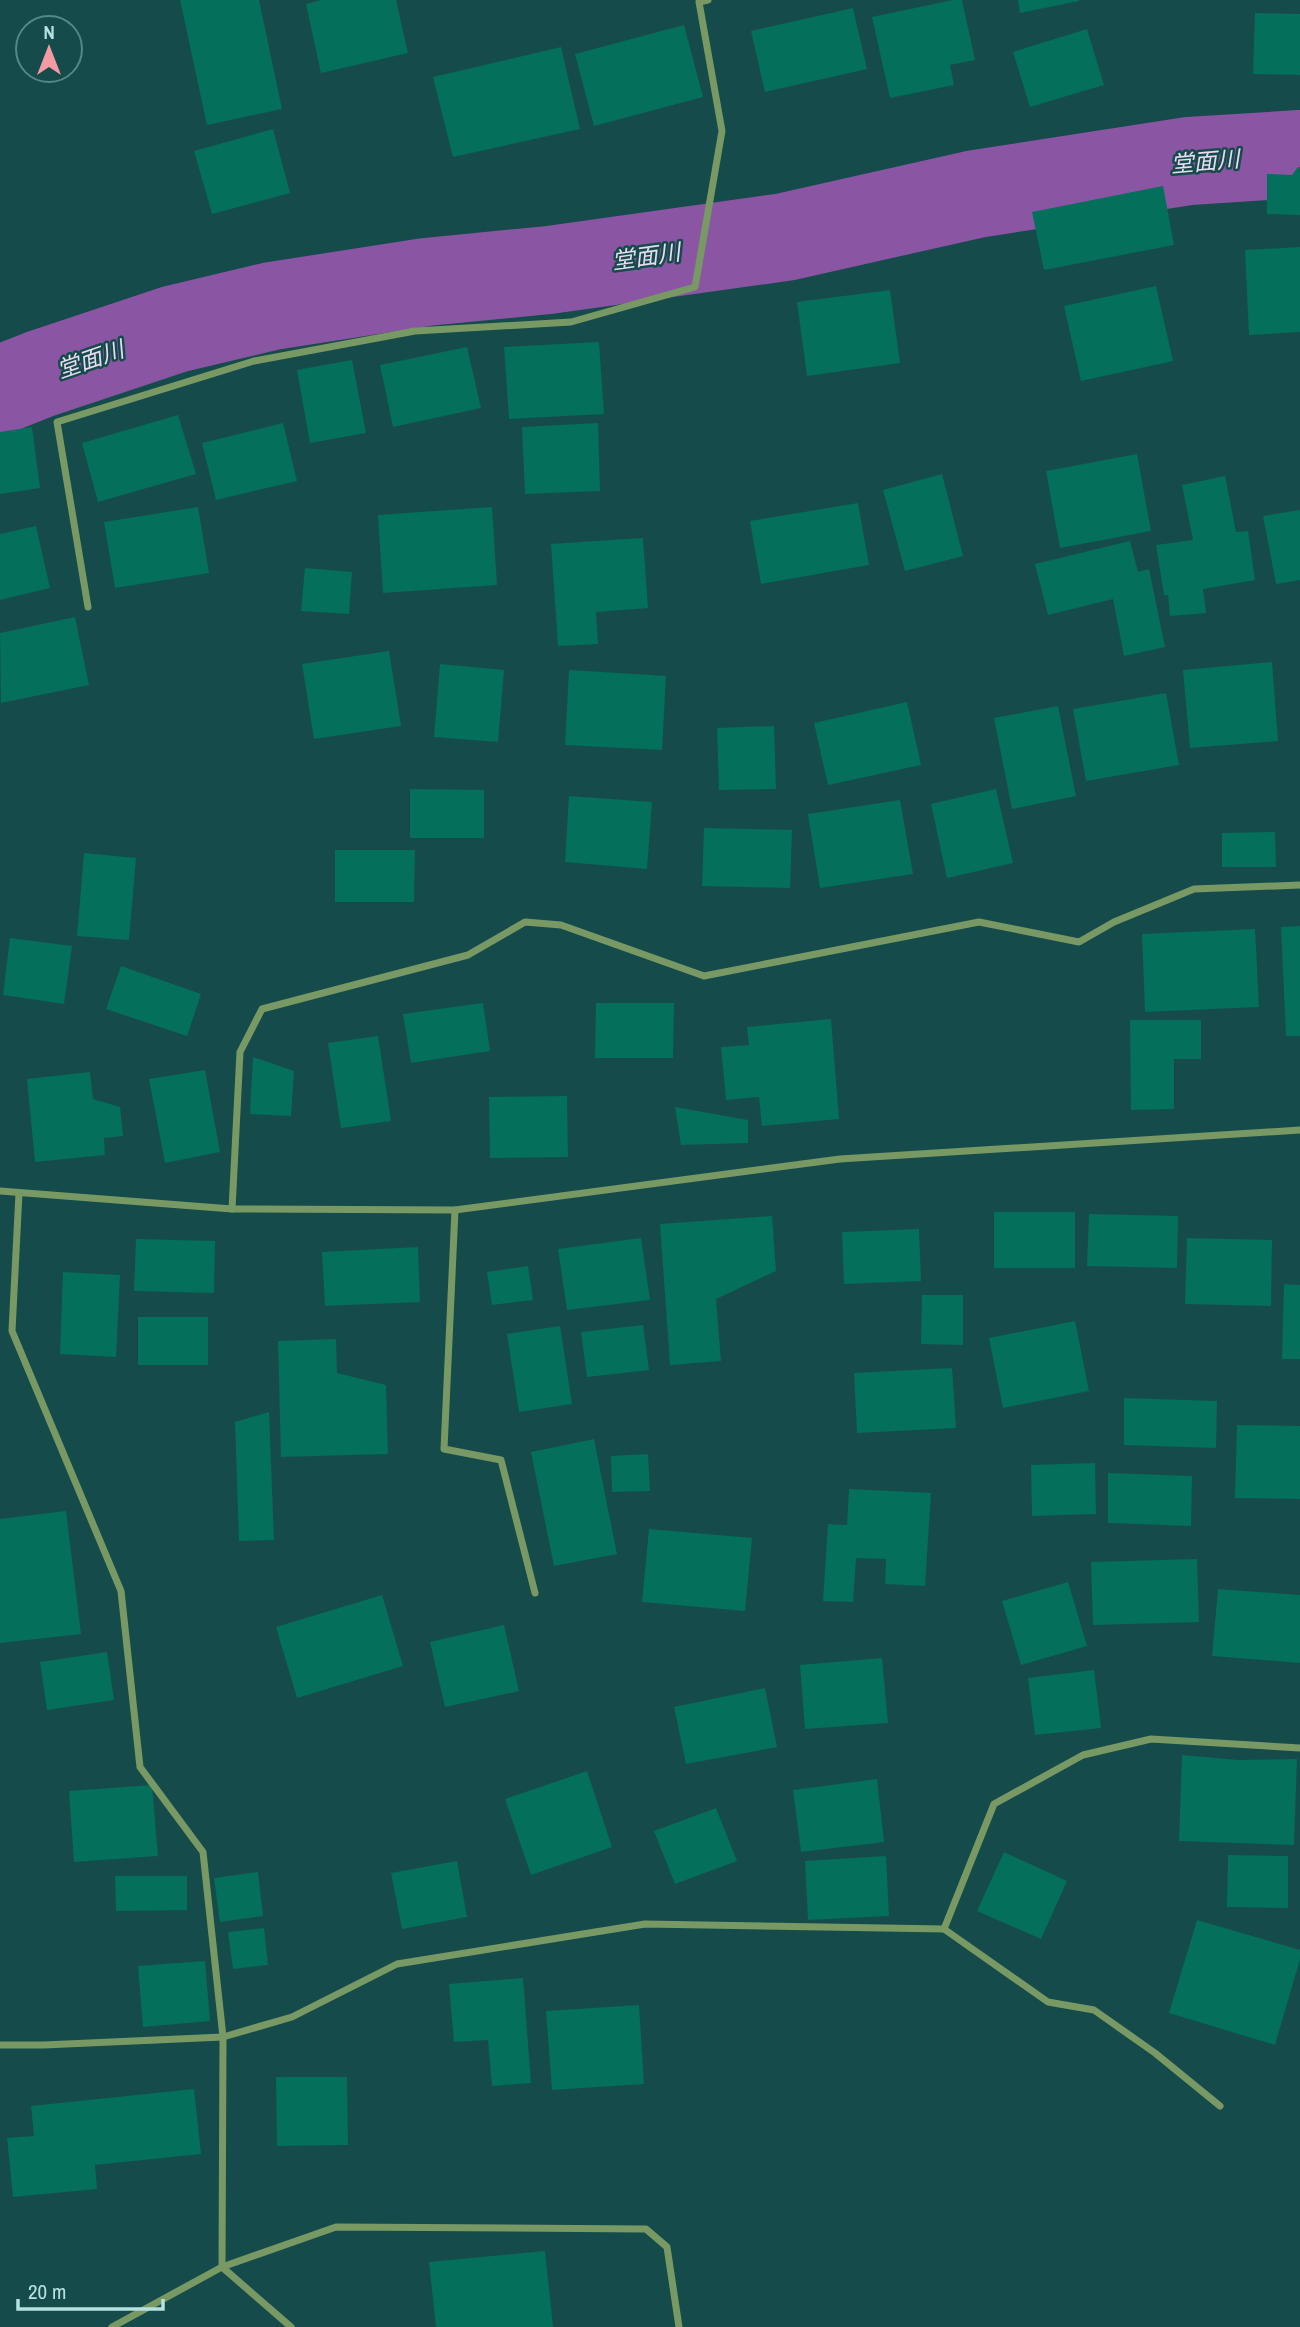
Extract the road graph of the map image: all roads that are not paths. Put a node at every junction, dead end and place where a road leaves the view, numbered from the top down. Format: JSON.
{"nodes":[{"id":1,"x":708,"y":0,"type":"edge"},
{"id":2,"x":88,"y":607,"type":"dead end"},
{"id":3,"x":1300,"y":885,"type":"edge"},
{"id":4,"x":1300,"y":1130,"type":"edge"},
{"id":5,"x":0,"y":1191,"type":"edge"},
{"id":6,"x":19,"y":1193,"type":"junction"},
{"id":7,"x":232,"y":1209,"type":"junction"},
{"id":8,"x":455,"y":1210,"type":"junction"},
{"id":9,"x":535,"y":1593,"type":"dead end"},
{"id":10,"x":1300,"y":1748,"type":"edge"},
{"id":11,"x":944,"y":1929,"type":"junction"},
{"id":12,"x":223,"y":2037,"type":"junction"},
{"id":13,"x":0,"y":2045,"type":"edge"},
{"id":14,"x":1220,"y":2106,"type":"dead end"},
{"id":15,"x":222,"y":2267,"type":"junction"},
{"id":16,"x":112,"y":2327,"type":"edge"},
{"id":17,"x":291,"y":2327,"type":"edge"},
{"id":18,"x":679,"y":2327,"type":"edge"}],
"edges":[{"from":1,"to":2,"type":"street"},
{"from":3,"to":7,"type":"street"},
{"from":4,"to":8,"type":"street"},
{"from":5,"to":6,"type":"street"},
{"from":6,"to":7,"type":"street"},
{"from":6,"to":12,"type":"street"},
{"from":7,"to":8,"type":"street"},
{"from":8,"to":9,"type":"street"},
{"from":10,"to":11,"type":"street"},
{"from":11,"to":12,"type":"street"},
{"from":11,"to":14,"type":"street"},
{"from":12,"to":13,"type":"street"},
{"from":12,"to":15,"type":"street"},
{"from":15,"to":16,"type":"street"},
{"from":15,"to":17,"type":"street"},
{"from":15,"to":18,"type":"street"}]}
